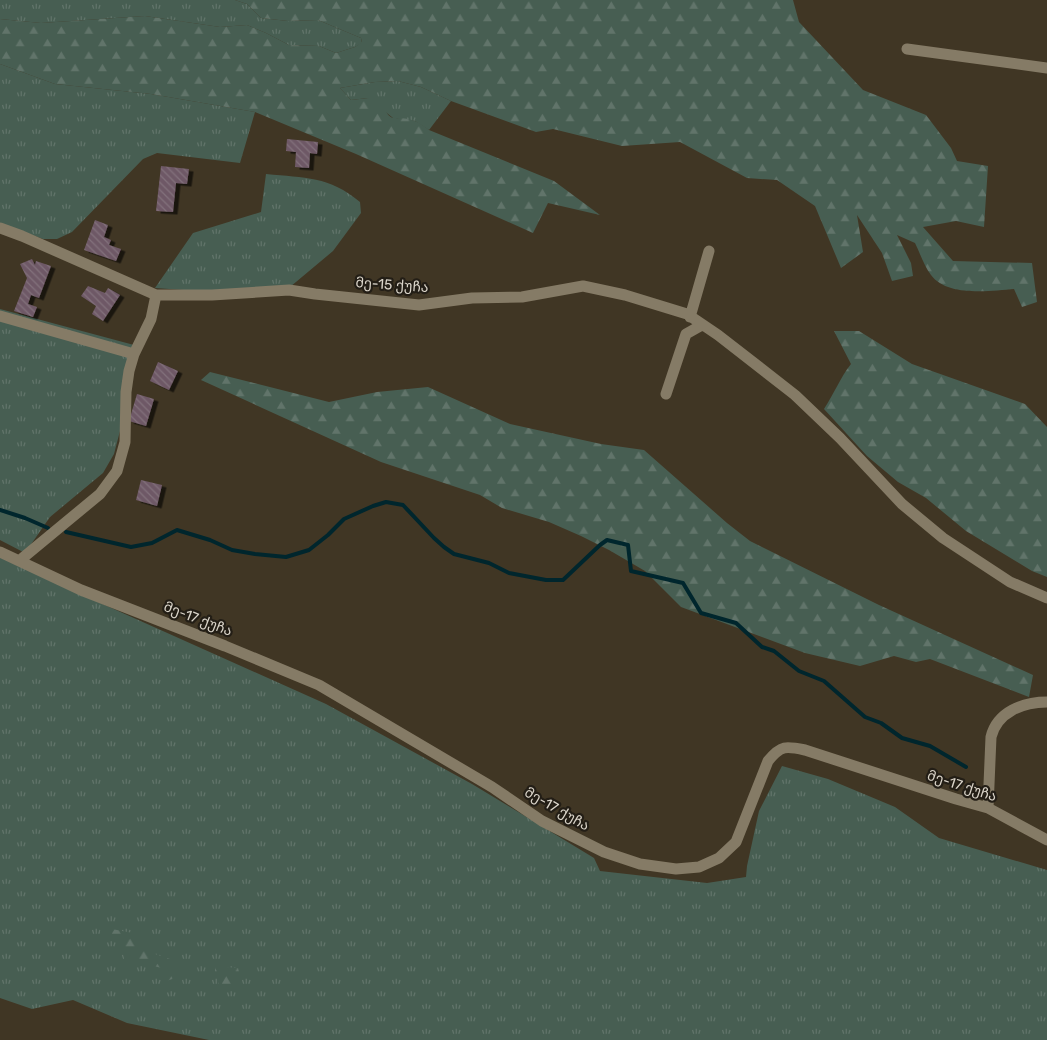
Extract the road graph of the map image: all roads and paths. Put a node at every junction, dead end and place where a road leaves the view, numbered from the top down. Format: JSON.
{"nodes":[{"id":1,"x":907,"y":50,"type":"dead end"},
{"id":2,"x":1047,"y":68,"type":"edge"},
{"id":3,"x":0,"y":228,"type":"edge"},
{"id":4,"x":709,"y":250,"type":"dead end"},
{"id":5,"x":156,"y":294,"type":"junction"},
{"id":6,"x":0,"y":316,"type":"edge"},
{"id":7,"x":690,"y":317,"type":"junction"},
{"id":8,"x":702,"y":325,"type":"junction"},
{"id":9,"x":134,"y":354,"type":"junction"},
{"id":10,"x":666,"y":394,"type":"dead end"},
{"id":11,"x":0,"y":552,"type":"edge"},
{"id":12,"x":19,"y":561,"type":"junction"},
{"id":13,"x":1047,"y":598,"type":"edge"},
{"id":14,"x":1047,"y":702,"type":"edge"},
{"id":15,"x":988,"y":808,"type":"junction"},
{"id":16,"x":1047,"y":840,"type":"edge"}],
"edges":[{"from":1,"to":2,"type":"street"},
{"from":3,"to":5,"type":"street"},
{"from":4,"to":7,"type":"street"},
{"from":5,"to":7,"type":"street","name":"მე-15 ქუჩა"},
{"from":5,"to":9,"type":"street"},
{"from":6,"to":9,"type":"street"},
{"from":7,"to":8,"type":"street","name":"მე-15 ქუჩა"},
{"from":8,"to":10,"type":"street"},
{"from":8,"to":13,"type":"street","name":"მე-15 ქუჩა"},
{"from":9,"to":12,"type":"street"},
{"from":11,"to":12,"type":"street"},
{"from":12,"to":15,"type":"street","name":"მე-17 ქუჩა"},
{"from":14,"to":15,"type":"street"},
{"from":15,"to":16,"type":"street","name":"მე-17 ქუჩა"}]}
